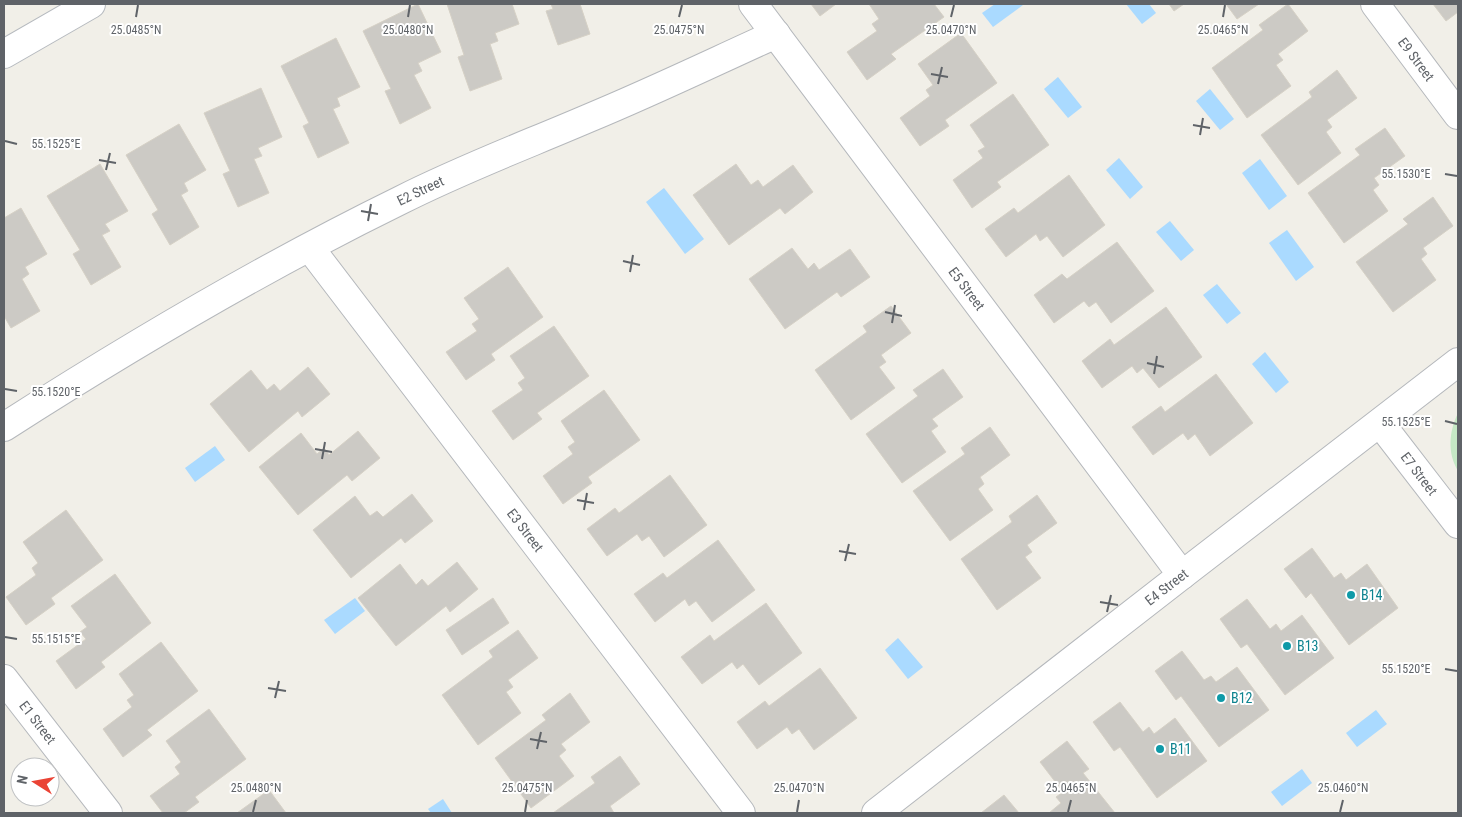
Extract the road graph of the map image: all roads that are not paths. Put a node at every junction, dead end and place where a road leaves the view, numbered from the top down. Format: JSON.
{"nodes":[{"id":1,"x":90,"y":4,"type":"edge"},
{"id":2,"x":753,"y":4,"type":"edge"},
{"id":3,"x":1375,"y":4,"type":"edge"},
{"id":4,"x":776,"y":34,"type":"junction"},
{"id":5,"x":4,"y":54,"type":"edge"},
{"id":6,"x":1458,"y":115,"type":"edge"},
{"id":7,"x":310,"y":248,"type":"junction"},
{"id":8,"x":1458,"y":362,"type":"edge"},
{"id":9,"x":1380,"y":423,"type":"junction"},
{"id":10,"x":4,"y":427,"type":"edge"},
{"id":11,"x":1458,"y":524,"type":"edge"},
{"id":12,"x":1182,"y":575,"type":"junction"},
{"id":13,"x":4,"y":679,"type":"edge"},
{"id":14,"x":108,"y":813,"type":"edge"},
{"id":15,"x":741,"y":813,"type":"edge"},
{"id":16,"x":876,"y":813,"type":"edge"}],
"edges":[{"from":1,"to":5,"type":"street"},
{"from":2,"to":4,"type":"street","name":"E5 Street"},
{"from":3,"to":6,"type":"street","name":"E9 Street"},
{"from":4,"to":7,"type":"street","name":"E2 Street"},
{"from":4,"to":12,"type":"street","name":"E5 Street"},
{"from":7,"to":10,"type":"street","name":"E2 Street"},
{"from":7,"to":15,"type":"street","name":"E3 Street"},
{"from":8,"to":9,"type":"street","name":"E4 Street"},
{"from":9,"to":11,"type":"street","name":"E7 Street"},
{"from":9,"to":12,"type":"street","name":"E4 Street"},
{"from":12,"to":16,"type":"street","name":"E4 Street"},
{"from":13,"to":14,"type":"street","name":"E1 Street"}]}
